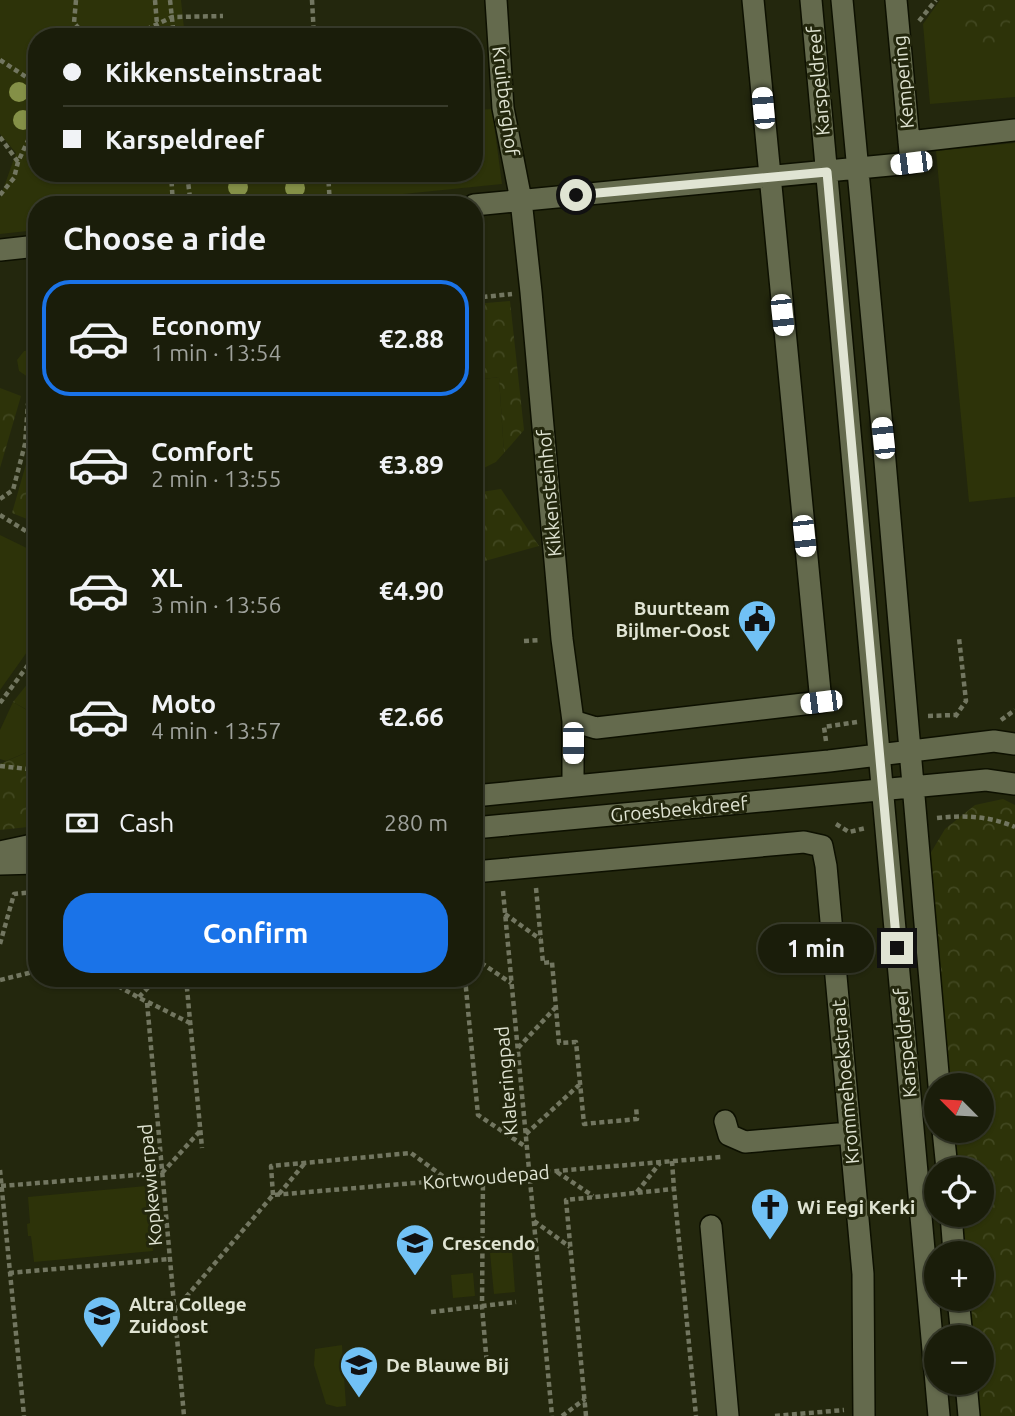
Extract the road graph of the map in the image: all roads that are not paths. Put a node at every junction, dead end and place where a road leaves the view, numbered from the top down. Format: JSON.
{"nodes":[{"id":1,"x":496,"y":0,"type":"edge"},
{"id":2,"x":753,"y":0,"type":"edge"},
{"id":3,"x":811,"y":0,"type":"edge"},
{"id":4,"x":842,"y":0,"type":"edge"},
{"id":5,"x":896,"y":0,"type":"edge"},
{"id":6,"x":1015,"y":130,"type":"edge"},
{"id":7,"x":909,"y":142,"type":"junction"},
{"id":8,"x":858,"y":170,"type":"junction"},
{"id":9,"x":827,"y":172,"type":"junction"},
{"id":10,"x":769,"y":177,"type":"junction"},
{"id":11,"x":521,"y":200,"type":"junction"},
{"id":12,"x":483,"y":204,"type":"edge"},
{"id":13,"x":28,"y":247,"type":"edge"},
{"id":14,"x":0,"y":250,"type":"edge"},
{"id":15,"x":573,"y":721,"type":"junction"},
{"id":16,"x":1015,"y":744,"type":"edge"},
{"id":17,"x":910,"y":751,"type":"junction"},
{"id":18,"x":879,"y":754,"type":"junction"},
{"id":19,"x":1015,"y":783,"type":"edge"},
{"id":20,"x":573,"y":786,"type":"junction"},
{"id":21,"x":914,"y":788,"type":"junction"},
{"id":22,"x":883,"y":790,"type":"junction"},
{"id":23,"x":483,"y":795,"type":"edge"},
{"id":24,"x":483,"y":827,"type":"edge"},
{"id":25,"x":28,"y":846,"type":"edge"},
{"id":26,"x":0,"y":852,"type":"edge"},
{"id":27,"x":28,"y":863,"type":"edge"},
{"id":28,"x":0,"y":864,"type":"edge"},
{"id":29,"x":483,"y":871,"type":"edge"},
{"id":30,"x":938,"y":1073,"type":"edge"},
{"id":31,"x":724,"y":1121,"type":"dead end"},
{"id":32,"x":849,"y":1133,"type":"junction"},
{"id":33,"x":711,"y":1226,"type":"dead end"},
{"id":34,"x":967,"y":1395,"type":"edge"},
{"id":35,"x":729,"y":1416,"type":"edge"},
{"id":36,"x":864,"y":1416,"type":"edge"},
{"id":37,"x":939,"y":1416,"type":"edge"},
{"id":38,"x":969,"y":1416,"type":"edge"}],
"edges":[{"from":1,"to":11,"type":"street","name":"Kruitberghof"},
{"from":2,"to":10,"type":"street"},
{"from":3,"to":9,"type":"street","name":"Karspeldreef"},
{"from":4,"to":8,"type":"street","name":"Karspeldreef"},
{"from":5,"to":7,"type":"street","name":"Kempering"},
{"from":6,"to":7,"type":"street"},
{"from":7,"to":8,"type":"street","name":"Kempering"},
{"from":8,"to":9,"type":"street"},
{"from":8,"to":17,"type":"street","name":"Karspeldreef"},
{"from":9,"to":10,"type":"street"},
{"from":9,"to":18,"type":"street","name":"Karspeldreef"},
{"from":10,"to":11,"type":"street"},
{"from":10,"to":15,"type":"street"},
{"from":11,"to":12,"type":"street"},
{"from":11,"to":15,"type":"street","name":"Kikkensteinhof"},
{"from":13,"to":14,"type":"street"},
{"from":15,"to":20,"type":"street","name":"Kikkensteinhof"},
{"from":16,"to":17,"type":"street","name":"Groesbeekdreef"},
{"from":17,"to":18,"type":"street","name":"Groesbeekdreef"},
{"from":17,"to":21,"type":"street","name":"Karspeldreef"},
{"from":18,"to":20,"type":"street","name":"Groesbeekdreef"},
{"from":18,"to":22,"type":"street","name":"Karspeldreef"},
{"from":19,"to":21,"type":"street","name":"Groesbeekdreef"},
{"from":20,"to":23,"type":"street","name":"Groesbeekdreef"},
{"from":21,"to":22,"type":"street","name":"Groesbeekdreef"},
{"from":21,"to":30,"type":"street","name":"Karspeldreef"},
{"from":22,"to":24,"type":"street","name":"Groesbeekdreef"},
{"from":22,"to":37,"type":"street","name":"Karspeldreef"},
{"from":25,"to":26,"type":"street"},
{"from":27,"to":28,"type":"street"},
{"from":29,"to":32,"type":"street","name":"Krommehoekstraat"},
{"from":31,"to":32,"type":"street"},
{"from":32,"to":36,"type":"street","name":"Krommehoekstraat"},
{"from":33,"to":35,"type":"street"},
{"from":34,"to":38,"type":"street"}]}
